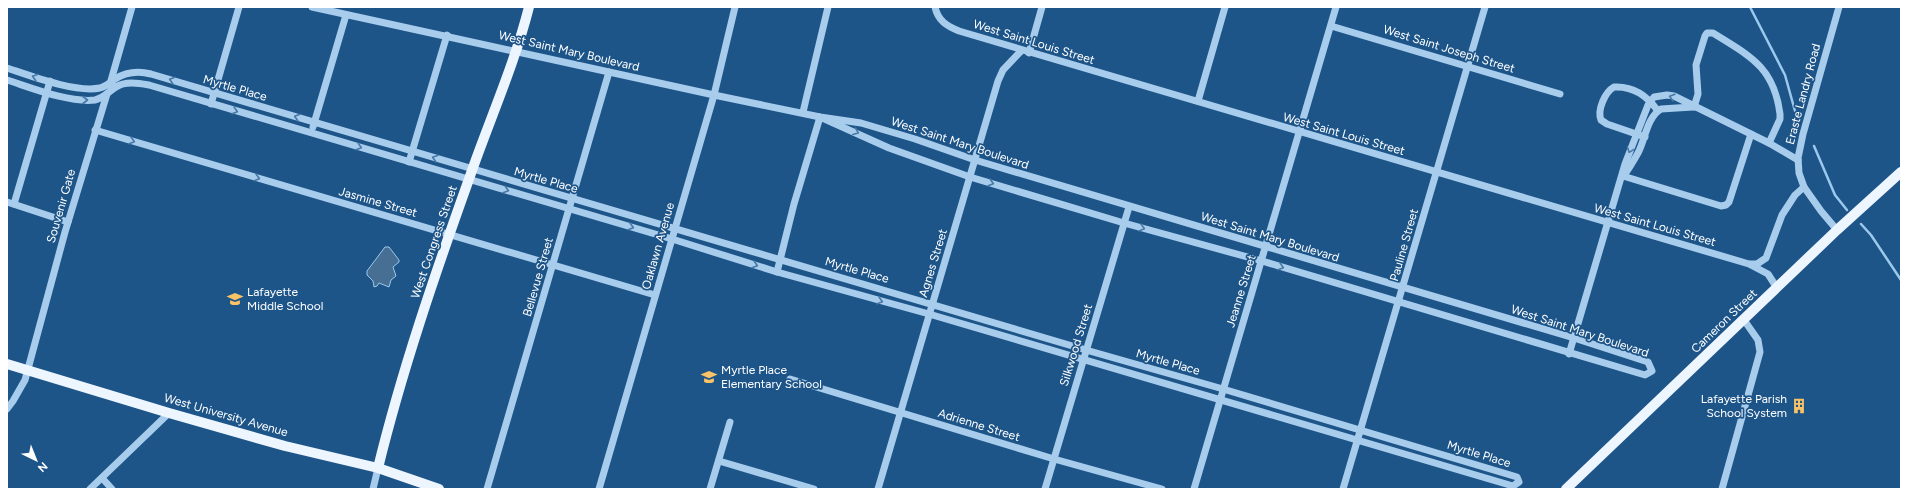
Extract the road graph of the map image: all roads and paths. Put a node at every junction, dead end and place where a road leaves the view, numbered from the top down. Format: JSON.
{"nodes":[{"id":1,"x":132,"y":7,"type":"edge"},
{"id":2,"x":239,"y":7,"type":"edge"},
{"id":3,"x":312,"y":7,"type":"edge"},
{"id":4,"x":529,"y":7,"type":"edge"},
{"id":5,"x":735,"y":7,"type":"edge"},
{"id":6,"x":828,"y":7,"type":"edge"},
{"id":7,"x":935,"y":7,"type":"edge"},
{"id":8,"x":1042,"y":7,"type":"edge"},
{"id":9,"x":1225,"y":7,"type":"edge"},
{"id":10,"x":1336,"y":7,"type":"edge"},
{"id":11,"x":1485,"y":7,"type":"edge"},
{"id":12,"x":1839,"y":7,"type":"edge"},
{"id":13,"x":346,"y":15,"type":"junction"},
{"id":14,"x":1330,"y":26,"type":"junction"},
{"id":15,"x":447,"y":35,"type":"junction"},
{"id":16,"x":516,"y":51,"type":"junction"},
{"id":17,"x":1021,"y":51,"type":"junction"},
{"id":18,"x":1029,"y":53,"type":"junction"},
{"id":19,"x":1468,"y":66,"type":"junction"},
{"id":20,"x":7,"y":68,"type":"edge"},
{"id":21,"x":609,"y":72,"type":"junction"},
{"id":22,"x":7,"y":80,"type":"edge"},
{"id":23,"x":50,"y":81,"type":"junction"},
{"id":24,"x":110,"y":84,"type":"junction"},
{"id":25,"x":48,"y":92,"type":"junction"},
{"id":26,"x":214,"y":93,"type":"junction"},
{"id":27,"x":1560,"y":94,"type":"dead end"},
{"id":28,"x":106,"y":95,"type":"junction"},
{"id":29,"x":714,"y":95,"type":"junction"},
{"id":30,"x":1198,"y":101,"type":"junction"},
{"id":31,"x":1650,"y":101,"type":"junction"},
{"id":32,"x":211,"y":104,"type":"junction"},
{"id":33,"x":1694,"y":107,"type":"junction"},
{"id":34,"x":1658,"y":111,"type":"junction"},
{"id":35,"x":803,"y":112,"type":"junction"},
{"id":36,"x":820,"y":117,"type":"junction"},
{"id":37,"x":314,"y":122,"type":"junction"},
{"id":38,"x":95,"y":130,"type":"junction"},
{"id":39,"x":1299,"y":132,"type":"junction"},
{"id":40,"x":311,"y":133,"type":"junction"},
{"id":41,"x":1636,"y":134,"type":"junction"},
{"id":42,"x":1751,"y":134,"type":"junction"},
{"id":43,"x":1645,"y":136,"type":"junction"},
{"id":44,"x":1769,"y":143,"type":"junction"},
{"id":45,"x":412,"y":150,"type":"junction"},
{"id":46,"x":975,"y":160,"type":"junction"},
{"id":47,"x":1798,"y":160,"type":"junction"},
{"id":48,"x":409,"y":162,"type":"junction"},
{"id":49,"x":1437,"y":172,"type":"junction"},
{"id":50,"x":1901,"y":172,"type":"edge"},
{"id":51,"x":471,"y":174,"type":"junction"},
{"id":52,"x":1623,"y":176,"type":"junction"},
{"id":53,"x":970,"y":177,"type":"junction"},
{"id":54,"x":1804,"y":187,"type":"junction"},
{"id":55,"x":572,"y":199,"type":"junction"},
{"id":56,"x":10,"y":203,"type":"edge"},
{"id":57,"x":1129,"y":207,"type":"junction"},
{"id":58,"x":569,"y":209,"type":"junction"},
{"id":59,"x":68,"y":222,"type":"junction"},
{"id":60,"x":1124,"y":223,"type":"junction"},
{"id":61,"x":1608,"y":223,"type":"junction"},
{"id":62,"x":674,"y":229,"type":"junction"},
{"id":63,"x":1837,"y":230,"type":"junction"},
{"id":64,"x":450,"y":235,"type":"junction"},
{"id":65,"x":672,"y":239,"type":"junction"},
{"id":66,"x":1265,"y":246,"type":"junction"},
{"id":67,"x":781,"y":260,"type":"junction"},
{"id":68,"x":1262,"y":261,"type":"junction"},
{"id":69,"x":1749,"y":264,"type":"junction"},
{"id":70,"x":553,"y":266,"type":"junction"},
{"id":71,"x":777,"y":272,"type":"junction"},
{"id":72,"x":1403,"y":288,"type":"junction"},
{"id":73,"x":1777,"y":288,"type":"junction"},
{"id":74,"x":656,"y":295,"type":"junction"},
{"id":75,"x":1398,"y":303,"type":"junction"},
{"id":76,"x":932,"y":304,"type":"junction"},
{"id":77,"x":929,"y":314,"type":"junction"},
{"id":78,"x":1744,"y":320,"type":"junction"},
{"id":79,"x":1574,"y":338,"type":"junction"},
{"id":80,"x":1086,"y":350,"type":"junction"},
{"id":81,"x":1569,"y":354,"type":"junction"},
{"id":82,"x":1083,"y":361,"type":"junction"},
{"id":83,"x":7,"y":364,"type":"edge"},
{"id":84,"x":27,"y":370,"type":"junction"},
{"id":85,"x":790,"y":379,"type":"dead end"},
{"id":86,"x":1223,"y":389,"type":"junction"},
{"id":87,"x":1220,"y":400,"type":"junction"},
{"id":88,"x":7,"y":409,"type":"edge"},
{"id":89,"x":900,"y":412,"type":"junction"},
{"id":90,"x":169,"y":414,"type":"junction"},
{"id":91,"x":730,"y":422,"type":"dead end"},
{"id":92,"x":1361,"y":430,"type":"junction"},
{"id":93,"x":1358,"y":441,"type":"junction"},
{"id":94,"x":1054,"y":459,"type":"junction"},
{"id":95,"x":719,"y":460,"type":"junction"},
{"id":96,"x":378,"y":468,"type":"junction"},
{"id":97,"x":102,"y":478,"type":"junction"},
{"id":98,"x":90,"y":489,"type":"edge"},
{"id":99,"x":112,"y":489,"type":"edge"},
{"id":100,"x":373,"y":489,"type":"edge"},
{"id":101,"x":439,"y":489,"type":"edge"},
{"id":102,"x":488,"y":489,"type":"edge"},
{"id":103,"x":599,"y":489,"type":"edge"},
{"id":104,"x":710,"y":489,"type":"edge"},
{"id":105,"x":814,"y":489,"type":"edge"},
{"id":106,"x":878,"y":489,"type":"edge"},
{"id":107,"x":1045,"y":489,"type":"edge"},
{"id":108,"x":1162,"y":489,"type":"edge"},
{"id":109,"x":1194,"y":489,"type":"edge"},
{"id":110,"x":1343,"y":489,"type":"edge"},
{"id":111,"x":1566,"y":489,"type":"edge"},
{"id":112,"x":1722,"y":489,"type":"edge"}],
"edges":[{"from":1,"to":24,"type":"street","name":"Souvenir Gate"},
{"from":2,"to":26,"type":"street"},
{"from":3,"to":13,"type":"street","name":"West Saint Mary Boulevard"},
{"from":4,"to":16,"type":"main road","name":"West Congress Street"},
{"from":5,"to":29,"type":"street","name":"Oaklawn Avenue"},
{"from":6,"to":35,"type":"street"},
{"from":7,"to":17,"type":"street","name":"West Saint Louis Street"},
{"from":8,"to":18,"type":"street"},
{"from":9,"to":30,"type":"street"},
{"from":10,"to":14,"type":"street","name":"Jeanne Street"},
{"from":11,"to":19,"type":"street","name":"Pauline Street"},
{"from":12,"to":47,"type":"street","name":"Eraste Landry Road"},
{"from":13,"to":15,"type":"street","name":"West Saint Mary Boulevard"},
{"from":13,"to":37,"type":"street"},
{"from":14,"to":19,"type":"street","name":"West Saint Joseph Street"},
{"from":14,"to":39,"type":"street","name":"Jeanne Street"},
{"from":15,"to":16,"type":"street","name":"West Saint Mary Boulevard"},
{"from":15,"to":45,"type":"street"},
{"from":16,"to":21,"type":"street","name":"West Saint Mary Boulevard"},
{"from":16,"to":51,"type":"main road","name":"West Congress Street"},
{"from":17,"to":18,"type":"street","name":"West Saint Louis Street"},
{"from":17,"to":46,"type":"street","name":"Agnes Street"},
{"from":18,"to":30,"type":"street","name":"West Saint Louis Street"},
{"from":19,"to":27,"type":"street","name":"West Saint Joseph Street"},
{"from":19,"to":49,"type":"street","name":"Pauline Street"},
{"from":23,"to":20,"type":"street","name":"Myrtle Place","one_way":true},
{"from":21,"to":29,"type":"street","name":"West Saint Mary Boulevard"},
{"from":21,"to":55,"type":"street","name":"Bellevue Street"},
{"from":22,"to":25,"type":"street","name":"Myrtle Place"},
{"from":23,"to":24,"type":"street","name":"Myrtle Place"},
{"from":23,"to":25,"type":"street"},
{"from":26,"to":24,"type":"street","name":"Myrtle Place","one_way":true},
{"from":24,"to":28,"type":"street","name":"Souvenir Gate"},
{"from":25,"to":28,"type":"street","name":"Myrtle Place","one_way":true},
{"from":25,"to":56,"type":"street"},
{"from":26,"to":32,"type":"street"},
{"from":37,"to":26,"type":"street","name":"Myrtle Place","one_way":true},
{"from":28,"to":32,"type":"street","name":"Myrtle Place"},
{"from":28,"to":38,"type":"street","name":"Souvenir Gate"},
{"from":29,"to":35,"type":"street","name":"West Saint Mary Boulevard"},
{"from":29,"to":62,"type":"street","name":"Oaklawn Avenue"},
{"from":30,"to":39,"type":"street","name":"West Saint Louis Street"},
{"from":33,"to":31,"type":"street","one_way":true},
{"from":31,"to":34,"type":"street"},
{"from":31,"to":41,"type":"street"},
{"from":31,"to":41,"type":"street"},
{"from":32,"to":40,"type":"street","name":"Myrtle Place","one_way":true},
{"from":33,"to":34,"type":"street"},
{"from":33,"to":42,"type":"street"},
{"from":33,"to":44,"type":"street"},
{"from":34,"to":43,"type":"street"},
{"from":35,"to":36,"type":"street","name":"West Saint Mary Boulevard"},
{"from":36,"to":46,"type":"street","name":"West Saint Mary Boulevard"},
{"from":36,"to":53,"type":"street","name":"West Saint Mary Boulevard","one_way":true},
{"from":36,"to":67,"type":"street"},
{"from":37,"to":40,"type":"street"},
{"from":37,"to":45,"type":"street","name":"Myrtle Place"},
{"from":38,"to":59,"type":"street","name":"Souvenir Gate"},
{"from":38,"to":64,"type":"street","name":"Jasmine Street","one_way":true},
{"from":39,"to":49,"type":"street","name":"West Saint Louis Street"},
{"from":39,"to":66,"type":"street","name":"Jeanne Street"},
{"from":40,"to":48,"type":"street","name":"Myrtle Place","one_way":true},
{"from":41,"to":43,"type":"street"},
{"from":41,"to":52,"type":"street","one_way":true},
{"from":42,"to":44,"type":"street"},
{"from":42,"to":52,"type":"street"},
{"from":43,"to":52,"type":"street"},
{"from":44,"to":47,"type":"street"},
{"from":45,"to":48,"type":"street"},
{"from":51,"to":45,"type":"street","name":"Myrtle Place","one_way":true},
{"from":46,"to":53,"type":"street","name":"Agnes Street"},
{"from":46,"to":57,"type":"street","name":"West Saint Mary Boulevard"},
{"from":47,"to":54,"type":"street","name":"Eraste Landry Road"},
{"from":48,"to":51,"type":"street","name":"Myrtle Place"},
{"from":49,"to":61,"type":"street","name":"West Saint Louis Street"},
{"from":49,"to":72,"type":"street","name":"Pauline Street"},
{"from":50,"to":63,"type":"main road","name":"Cameron Street"},
{"from":51,"to":55,"type":"street","name":"Myrtle Place"},
{"from":51,"to":58,"type":"street","name":"Myrtle Place","one_way":true},
{"from":51,"to":64,"type":"main road","name":"West Congress Street"},
{"from":52,"to":61,"type":"street"},
{"from":53,"to":60,"type":"street","name":"West Saint Mary Boulevard","one_way":true},
{"from":53,"to":76,"type":"street","name":"Agnes Street"},
{"from":54,"to":63,"type":"street","name":"Eraste Landry Road"},
{"from":54,"to":69,"type":"street"},
{"from":55,"to":58,"type":"street","name":"Bellevue Street"},
{"from":55,"to":62,"type":"street","name":"Myrtle Place"},
{"from":56,"to":59,"type":"street"},
{"from":57,"to":60,"type":"street","name":"Silkwood Street"},
{"from":57,"to":66,"type":"street","name":"West Saint Mary Boulevard"},
{"from":58,"to":65,"type":"street","name":"Myrtle Place","one_way":true},
{"from":58,"to":70,"type":"street","name":"Bellevue Street"},
{"from":59,"to":84,"type":"street","name":"Souvenir Gate"},
{"from":60,"to":68,"type":"street","name":"West Saint Mary Boulevard","one_way":true},
{"from":60,"to":80,"type":"street","name":"Silkwood Street"},
{"from":61,"to":69,"type":"street","name":"West Saint Louis Street"},
{"from":61,"to":79,"type":"street"},
{"from":62,"to":65,"type":"street","name":"Oaklawn Avenue"},
{"from":62,"to":67,"type":"street","name":"Myrtle Place"},
{"from":63,"to":73,"type":"main road","name":"Cameron Street"},
{"from":64,"to":70,"type":"street","name":"Jasmine Street"},
{"from":64,"to":96,"type":"main road","name":"West Congress Street"},
{"from":65,"to":71,"type":"street","name":"Myrtle Place","one_way":true},
{"from":65,"to":74,"type":"street","name":"Oaklawn Avenue"},
{"from":66,"to":68,"type":"street","name":"Jeanne Street"},
{"from":66,"to":72,"type":"street","name":"West Saint Mary Boulevard"},
{"from":67,"to":71,"type":"street"},
{"from":67,"to":76,"type":"street","name":"Myrtle Place"},
{"from":68,"to":75,"type":"street","name":"West Saint Mary Boulevard","one_way":true},
{"from":68,"to":86,"type":"street","name":"Jeanne Street"},
{"from":69,"to":73,"type":"street"},
{"from":70,"to":74,"type":"street","name":"Jasmine Street"},
{"from":70,"to":102,"type":"street","name":"Bellevue Street"},
{"from":71,"to":77,"type":"street","name":"Myrtle Place","one_way":true},
{"from":72,"to":75,"type":"street","name":"Pauline Street"},
{"from":72,"to":79,"type":"street","name":"West Saint Mary Boulevard"},
{"from":73,"to":78,"type":"main road","name":"Cameron Street"},
{"from":74,"to":103,"type":"street","name":"Oaklawn Avenue"},
{"from":75,"to":81,"type":"street","name":"West Saint Mary Boulevard"},
{"from":75,"to":92,"type":"street","name":"Pauline Street"},
{"from":76,"to":77,"type":"street","name":"Agnes Street"},
{"from":76,"to":80,"type":"street","name":"Myrtle Place"},
{"from":77,"to":82,"type":"street","name":"Myrtle Place"},
{"from":77,"to":89,"type":"street","name":"Agnes Street"},
{"from":78,"to":111,"type":"main road","name":"Cameron Street"},
{"from":78,"to":112,"type":"street"},
{"from":79,"to":81,"type":"street"},
{"from":79,"to":81,"type":"street","name":"West Saint Mary Boulevard"},
{"from":80,"to":82,"type":"street","name":"Silkwood Street"},
{"from":80,"to":86,"type":"street","name":"Myrtle Place"},
{"from":82,"to":87,"type":"street","name":"Myrtle Place"},
{"from":82,"to":94,"type":"street","name":"Silkwood Street"},
{"from":83,"to":84,"type":"main road","name":"West University Avenue"},
{"from":84,"to":88,"type":"street","name":"Souvenir Gate"},
{"from":84,"to":90,"type":"main road","name":"West University Avenue"},
{"from":85,"to":89,"type":"street","name":"Adrienne Street"},
{"from":86,"to":87,"type":"street","name":"Jeanne Street"},
{"from":86,"to":92,"type":"street","name":"Myrtle Place"},
{"from":87,"to":93,"type":"street","name":"Myrtle Place"},
{"from":87,"to":109,"type":"street","name":"Jeanne Street"},
{"from":89,"to":94,"type":"street","name":"Adrienne Street"},
{"from":89,"to":106,"type":"street","name":"Agnes Street"},
{"from":90,"to":96,"type":"main road","name":"West University Avenue"},
{"from":90,"to":97,"type":"street"},
{"from":91,"to":95,"type":"street"},
{"from":92,"to":93,"type":"street","name":"Pauline Street"},
{"from":92,"to":93,"type":"street","name":"Myrtle Place"},
{"from":93,"to":110,"type":"street","name":"Pauline Street"},
{"from":94,"to":107,"type":"street","name":"Silkwood Street"},
{"from":94,"to":108,"type":"street","name":"Adrienne Street"},
{"from":95,"to":104,"type":"street"},
{"from":95,"to":105,"type":"street"},
{"from":96,"to":100,"type":"street","name":"West Congress Street"},
{"from":96,"to":101,"type":"main road","name":"West University Avenue"},
{"from":97,"to":98,"type":"street"},
{"from":97,"to":99,"type":"street"}]}
